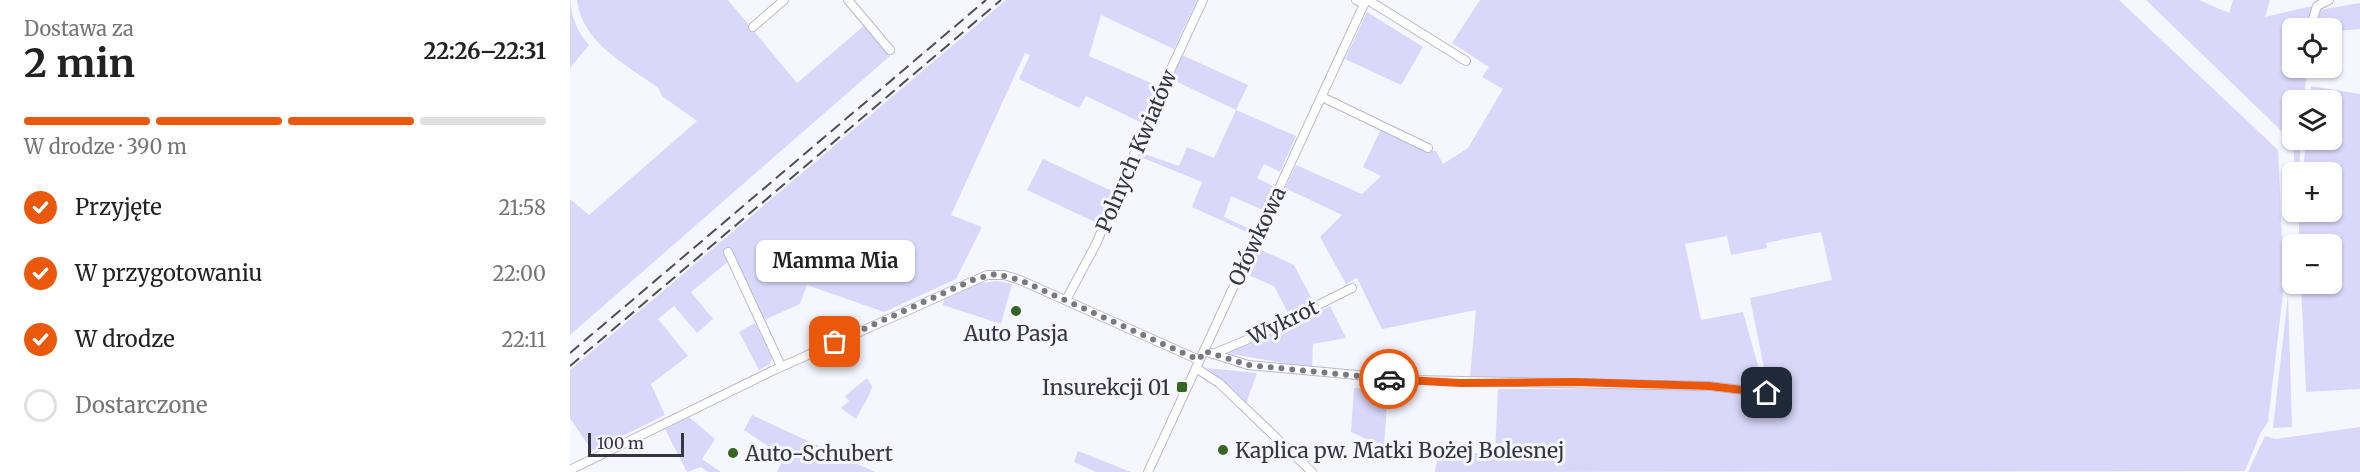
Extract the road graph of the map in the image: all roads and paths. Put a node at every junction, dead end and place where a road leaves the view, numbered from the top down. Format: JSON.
{"nodes":[{"id":1,"x":784,"y":0,"type":"edge"},
{"id":2,"x":848,"y":0,"type":"edge"},
{"id":3,"x":1203,"y":0,"type":"edge"},
{"id":4,"x":1356,"y":0,"type":"edge"},
{"id":5,"x":2329,"y":0,"type":"edge"},
{"id":6,"x":1366,"y":1,"type":"edge"},
{"id":7,"x":2313,"y":18,"type":"edge"},
{"id":8,"x":753,"y":27,"type":"dead end"},
{"id":9,"x":890,"y":50,"type":"dead end"},
{"id":10,"x":1466,"y":61,"type":"dead end"},
{"id":11,"x":1322,"y":97,"type":"junction"},
{"id":12,"x":1428,"y":148,"type":"dead end"},
{"id":13,"x":728,"y":252,"type":"dead end"},
{"id":14,"x":1352,"y":288,"type":"dead end"},
{"id":15,"x":1066,"y":300,"type":"junction"},
{"id":16,"x":1204,"y":351,"type":"junction"},
{"id":17,"x":1213,"y":354,"type":"junction"},
{"id":18,"x":1197,"y":364,"type":"junction"},
{"id":19,"x":781,"y":366,"type":"junction"},
{"id":20,"x":1767,"y":393,"type":"dead end"},
{"id":21,"x":570,"y":470,"type":"edge"},
{"id":22,"x":1148,"y":472,"type":"edge"},
{"id":23,"x":1312,"y":472,"type":"edge"}],
"edges":[{"from":1,"to":8,"type":"street"},
{"from":2,"to":9,"type":"street"},
{"from":3,"to":15,"type":"street","name":"Polnych Kwiatów"},
{"from":4,"to":6,"type":"street"},
{"from":5,"to":7,"type":"street"},
{"from":6,"to":10,"type":"street"},
{"from":6,"to":11,"type":"street","name":"Ołówkowa"},
{"from":11,"to":12,"type":"street"},
{"from":11,"to":16,"type":"street","name":"Ołówkowa"},
{"from":13,"to":19,"type":"street"},
{"from":14,"to":17,"type":"street","name":"Wykrot"},
{"from":15,"to":18,"type":"street"},
{"from":15,"to":19,"type":"street"},
{"from":16,"to":17,"type":"street"},
{"from":16,"to":18,"type":"street","name":"Ołówkowa"},
{"from":17,"to":20,"type":"street"},
{"from":18,"to":22,"type":"street","name":"Ołówkowa"},
{"from":18,"to":23,"type":"street"},
{"from":19,"to":21,"type":"street"}]}
